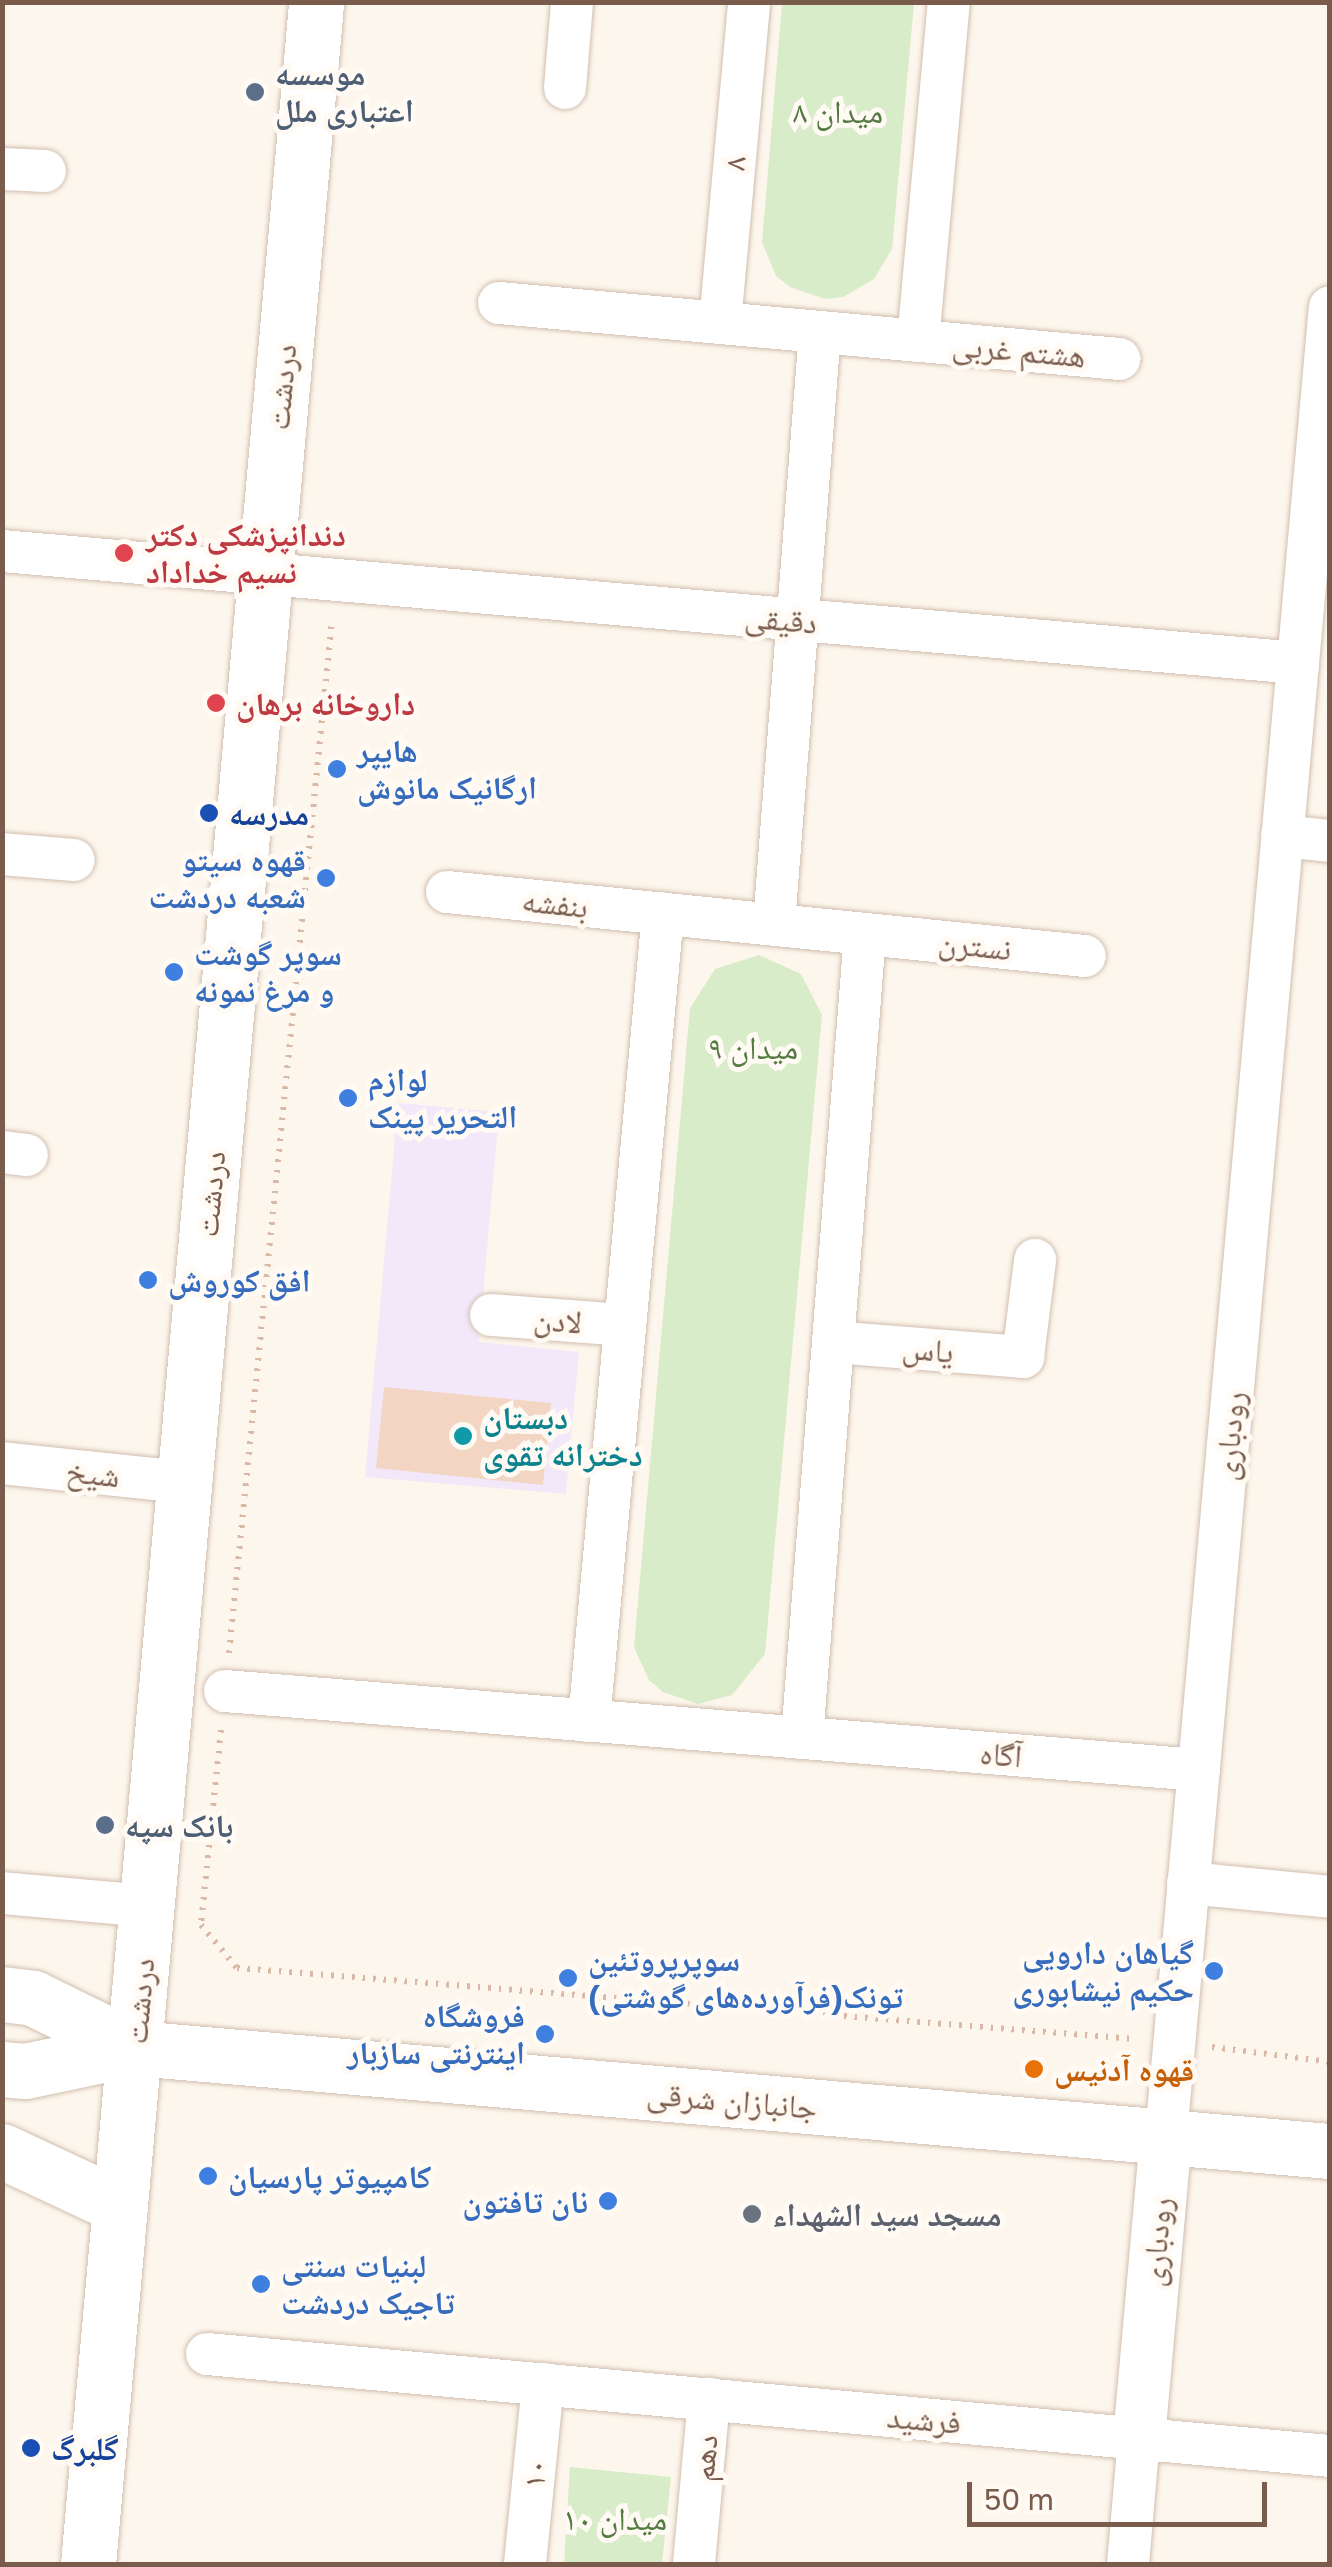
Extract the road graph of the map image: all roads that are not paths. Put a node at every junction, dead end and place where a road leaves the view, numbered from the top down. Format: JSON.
{"nodes":[{"id":1,"x":316,"y":2,"type":"edge"},
{"id":2,"x":572,"y":2,"type":"edge"},
{"id":3,"x":749,"y":2,"type":"edge"},
{"id":4,"x":949,"y":2,"type":"edge"},
{"id":5,"x":565,"y":88,"type":"dead end"},
{"id":6,"x":2,"y":169,"type":"edge"},
{"id":7,"x":45,"y":171,"type":"dead end"},
{"id":8,"x":500,"y":303,"type":"dead end"},
{"id":9,"x":1330,"y":307,"type":"edge"},
{"id":10,"x":720,"y":323,"type":"junction"},
{"id":11,"x":820,"y":332,"type":"junction"},
{"id":12,"x":918,"y":340,"type":"junction"},
{"id":13,"x":1119,"y":358,"type":"dead end"},
{"id":14,"x":1321,"y":491,"type":"edge"},
{"id":15,"x":2,"y":551,"type":"edge"},
{"id":16,"x":265,"y":574,"type":"junction"},
{"id":17,"x":797,"y":620,"type":"junction"},
{"id":18,"x":1298,"y":663,"type":"junction"},
{"id":19,"x":1282,"y":836,"type":"junction"},
{"id":20,"x":1330,"y":840,"type":"edge"},
{"id":21,"x":2,"y":854,"type":"edge"},
{"id":22,"x":74,"y":860,"type":"dead end"},
{"id":23,"x":447,"y":892,"type":"dead end"},
{"id":24,"x":663,"y":913,"type":"junction"},
{"id":25,"x":774,"y":924,"type":"junction"},
{"id":26,"x":865,"y":934,"type":"junction"},
{"id":27,"x":1085,"y":956,"type":"dead end"},
{"id":28,"x":1035,"y":1260,"type":"dead end"},
{"id":29,"x":491,"y":1315,"type":"dead end"},
{"id":30,"x":626,"y":1325,"type":"junction"},
{"id":31,"x":833,"y":1342,"type":"junction"},
{"id":32,"x":2,"y":1463,"type":"edge"},
{"id":33,"x":184,"y":1482,"type":"junction"},
{"id":34,"x":225,"y":1691,"type":"road end"},
{"id":35,"x":589,"y":1721,"type":"junction"},
{"id":36,"x":802,"y":1738,"type":"junction"},
{"id":37,"x":1199,"y":1770,"type":"junction"},
{"id":38,"x":1188,"y":1883,"type":"junction"},
{"id":39,"x":2,"y":1893,"type":"edge"},
{"id":40,"x":1330,"y":1896,"type":"edge"},
{"id":41,"x":146,"y":1906,"type":"junction"},
{"id":42,"x":2,"y":1994,"type":"edge"},
{"id":43,"x":135,"y":2048,"type":"junction"},
{"id":44,"x":2,"y":2069,"type":"edge"},
{"id":45,"x":1166,"y":2136,"type":"junction"},
{"id":46,"x":1330,"y":2151,"type":"edge"},
{"id":47,"x":5,"y":2173,"type":"edge"},
{"id":48,"x":120,"y":2206,"type":"junction"},
{"id":49,"x":207,"y":2354,"type":"dead end"},
{"id":50,"x":543,"y":2384,"type":"junction"},
{"id":51,"x":709,"y":2400,"type":"junction"},
{"id":52,"x":1139,"y":2439,"type":"junction"},
{"id":53,"x":1330,"y":2456,"type":"edge"},
{"id":54,"x":88,"y":2564,"type":"edge"},
{"id":55,"x":526,"y":2564,"type":"edge"},
{"id":56,"x":694,"y":2564,"type":"edge"},
{"id":57,"x":1128,"y":2564,"type":"edge"}],
"edges":[{"from":1,"to":16,"type":"main road","name":"دردشت"},
{"from":2,"to":5,"type":"street"},
{"from":3,"to":10,"type":"street","name":"۸"},
{"from":4,"to":12,"type":"street"},
{"from":6,"to":7,"type":"street"},
{"from":8,"to":10,"type":"street","name":"هشتم غربی"},
{"from":9,"to":14,"type":"street","name":"رودباری"},
{"from":10,"to":11,"type":"street","name":"هشتم غربی"},
{"from":11,"to":12,"type":"street","name":"هشتم غربی"},
{"from":11,"to":17,"type":"street"},
{"from":12,"to":13,"type":"street","name":"هشتم غربی"},
{"from":14,"to":18,"type":"street","name":"رودباری"},
{"from":15,"to":16,"type":"street","name":"دقیقی"},
{"from":16,"to":17,"type":"street","name":"دقیقی"},
{"from":16,"to":33,"type":"main road","name":"دردشت"},
{"from":17,"to":18,"type":"street","name":"دقیقی"},
{"from":17,"to":25,"type":"street"},
{"from":18,"to":19,"type":"street","name":"رودباری"},
{"from":19,"to":20,"type":"street"},
{"from":19,"to":37,"type":"street","name":"رودباری"},
{"from":21,"to":22,"type":"street"},
{"from":23,"to":24,"type":"street","name":"بنفشه"},
{"from":24,"to":25,"type":"street"},
{"from":24,"to":30,"type":"street"},
{"from":25,"to":26,"type":"street"},
{"from":26,"to":27,"type":"street","name":"نسترن"},
{"from":26,"to":31,"type":"street"},
{"from":28,"to":31,"type":"street","name":"یاس"},
{"from":29,"to":30,"type":"street","name":"لادن"},
{"from":30,"to":35,"type":"street"},
{"from":31,"to":36,"type":"street"},
{"from":32,"to":33,"type":"street","name":"شیخ"},
{"from":33,"to":41,"type":"main road","name":"دردشت"},
{"from":34,"to":35,"type":"street"},
{"from":35,"to":36,"type":"street"},
{"from":36,"to":37,"type":"street","name":"آگاه"},
{"from":37,"to":38,"type":"street","name":"رودباری"},
{"from":38,"to":40,"type":"street"},
{"from":38,"to":45,"type":"street","name":"رودباری"},
{"from":39,"to":41,"type":"street"},
{"from":41,"to":43,"type":"main road","name":"دردشت"},
{"from":42,"to":43,"type":"main road"},
{"from":43,"to":44,"type":"main road"},
{"from":43,"to":45,"type":"main road","name":"جانبازان شرقی"},
{"from":43,"to":48,"type":"main road","name":"دردشت"},
{"from":45,"to":46,"type":"main road","name":"جانبازان شرقی"},
{"from":45,"to":52,"type":"street","name":"رودباری"},
{"from":47,"to":48,"type":"main road"},
{"from":48,"to":54,"type":"main road","name":"دردشت"},
{"from":49,"to":50,"type":"street"},
{"from":50,"to":51,"type":"street","name":"دهم"},
{"from":50,"to":55,"type":"street","name":"۱۰"},
{"from":51,"to":52,"type":"street","name":"فرشید"},
{"from":51,"to":56,"type":"street","name":"دهم"},
{"from":52,"to":53,"type":"street","name":"فرشید"},
{"from":52,"to":57,"type":"street","name":"رودباری"}]}
